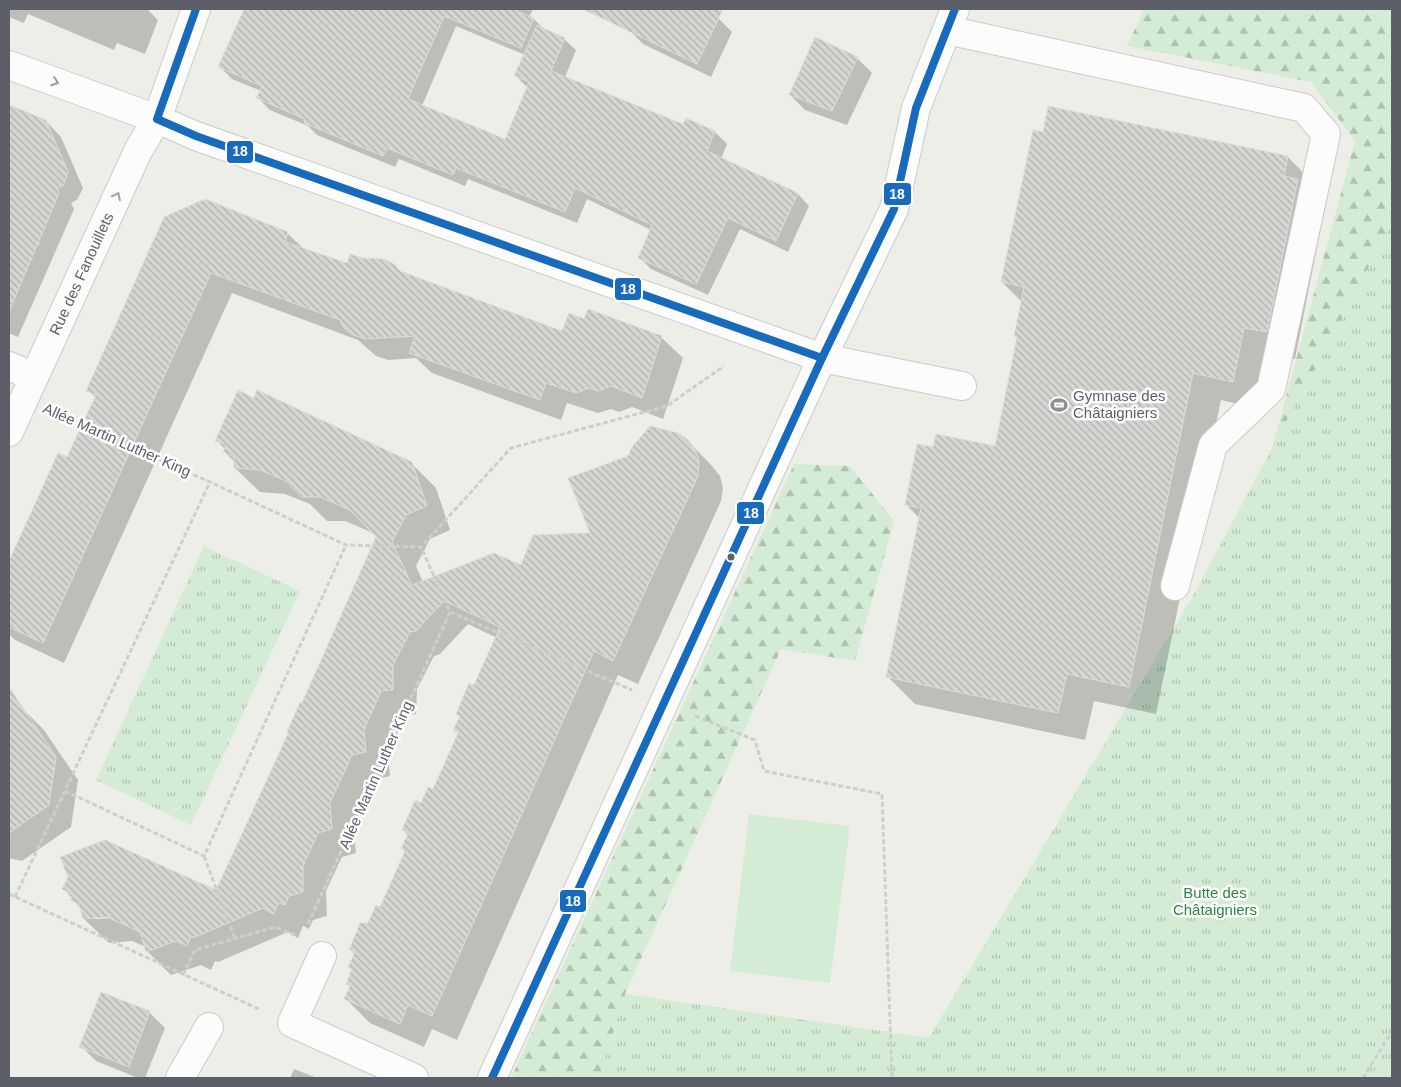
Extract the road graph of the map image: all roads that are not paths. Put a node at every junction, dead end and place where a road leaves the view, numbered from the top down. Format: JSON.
{"nodes":[{"id":1,"x":196,"y":9,"type":"edge"},
{"id":2,"x":951,"y":19,"type":"edge"},
{"id":3,"x":9,"y":65,"type":"edge"},
{"id":4,"x":157,"y":119,"type":"junction"},
{"id":5,"x":822,"y":358,"type":"junction"},
{"id":6,"x":9,"y":366,"type":"edge"},
{"id":7,"x":962,"y":386,"type":"dead end"},
{"id":8,"x":29,"y":388,"type":"junction"},
{"id":9,"x":9,"y":432,"type":"edge"},
{"id":10,"x":1175,"y":586,"type":"dead end"},
{"id":11,"x":322,"y":956,"type":"dead end"},
{"id":12,"x":209,"y":1027,"type":"dead end"},
{"id":13,"x":180,"y":1078,"type":"edge"},
{"id":14,"x":414,"y":1078,"type":"edge"},
{"id":15,"x":492,"y":1078,"type":"edge"}],
"edges":[{"from":1,"to":4,"type":"street","name":"Rue des Fanouillets"},
{"from":2,"to":5,"type":"street"},
{"from":2,"to":10,"type":"street"},
{"from":3,"to":4,"type":"street","one_way":true},
{"from":4,"to":5,"type":"street"},
{"from":8,"to":4,"type":"street","name":"Rue des Fanouillets","one_way":true},
{"from":5,"to":7,"type":"street"},
{"from":5,"to":15,"type":"street"},
{"from":6,"to":8,"type":"street"},
{"from":8,"to":9,"type":"street","name":"Rue des Fanouillets"},
{"from":11,"to":14,"type":"street"},
{"from":12,"to":13,"type":"street"}]}
